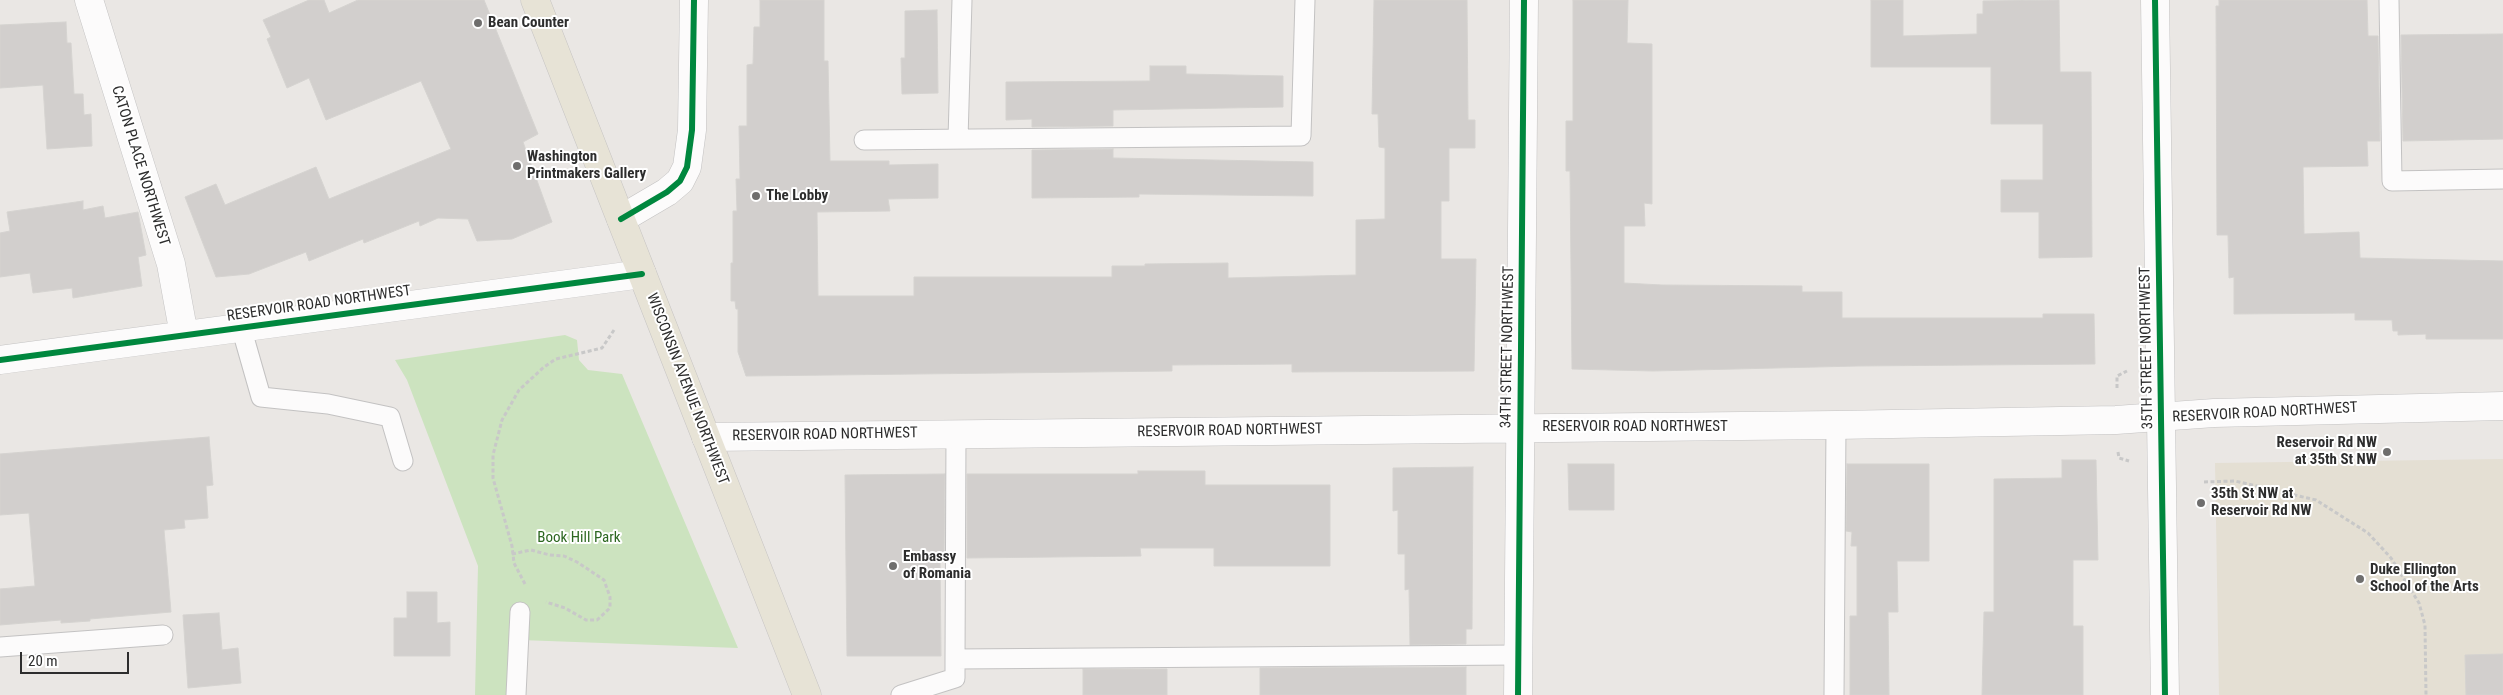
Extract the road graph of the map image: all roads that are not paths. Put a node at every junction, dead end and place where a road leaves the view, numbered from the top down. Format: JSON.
{"nodes":[{"id":1,"x":89,"y":0,"type":"edge"},
{"id":2,"x":535,"y":0,"type":"edge"},
{"id":3,"x":694,"y":0,"type":"edge"},
{"id":4,"x":962,"y":0,"type":"edge"},
{"id":5,"x":1305,"y":0,"type":"edge"},
{"id":6,"x":1524,"y":0,"type":"edge"},
{"id":7,"x":2155,"y":0,"type":"edge"},
{"id":8,"x":2389,"y":0,"type":"edge"},
{"id":9,"x":958,"y":139,"type":"junction"},
{"id":10,"x":864,"y":140,"type":"dead end"},
{"id":11,"x":2503,"y":179,"type":"edge"},
{"id":12,"x":621,"y":219,"type":"junction"},
{"id":13,"x":642,"y":274,"type":"junction"},
{"id":14,"x":241,"y":327,"type":"junction"},
{"id":15,"x":184,"y":335,"type":"junction"},
{"id":16,"x":0,"y":360,"type":"edge"},
{"id":17,"x":2503,"y":406,"type":"edge"},
{"id":18,"x":2161,"y":418,"type":"junction"},
{"id":19,"x":1836,"y":425,"type":"junction"},
{"id":20,"x":1520,"y":428,"type":"junction"},
{"id":21,"x":956,"y":434,"type":"junction"},
{"id":22,"x":706,"y":436,"type":"junction"},
{"id":23,"x":403,"y":462,"type":"dead end"},
{"id":24,"x":520,"y":612,"type":"dead end"},
{"id":25,"x":163,"y":635,"type":"dead end"},
{"id":26,"x":0,"y":646,"type":"edge"},
{"id":27,"x":1518,"y":655,"type":"junction"},
{"id":28,"x":955,"y":659,"type":"junction"},
{"id":29,"x":516,"y":695,"type":"edge"},
{"id":30,"x":807,"y":695,"type":"edge"},
{"id":31,"x":901,"y":695,"type":"edge"},
{"id":32,"x":1518,"y":695,"type":"edge"},
{"id":33,"x":1834,"y":695,"type":"edge"},
{"id":34,"x":2165,"y":695,"type":"edge"}],
"edges":[{"from":1,"to":15,"type":"street","name":"CATON PLACE NORTHWEST"},
{"from":2,"to":12,"type":"main road","name":"WISCONSIN AVENUE NORTHWEST"},
{"from":3,"to":12,"type":"street"},
{"from":4,"to":9,"type":"lane"},
{"from":5,"to":9,"type":"lane"},
{"from":6,"to":20,"type":"street","name":"34TH STREET NORTHWEST"},
{"from":7,"to":18,"type":"street","name":"35TH STREET NORTHWEST"},
{"from":8,"to":11,"type":"lane"},
{"from":9,"to":10,"type":"lane"},
{"from":12,"to":13,"type":"main road","name":"WISCONSIN AVENUE NORTHWEST"},
{"from":13,"to":14,"type":"street","name":"RESERVOIR ROAD NORTHWEST"},
{"from":13,"to":22,"type":"main road","name":"WISCONSIN AVENUE NORTHWEST"},
{"from":14,"to":15,"type":"street","name":"RESERVOIR ROAD NORTHWEST"},
{"from":14,"to":23,"type":"lane"},
{"from":15,"to":16,"type":"street","name":"RESERVOIR ROAD NORTHWEST"},
{"from":17,"to":18,"type":"street","name":"RESERVOIR ROAD NORTHWEST"},
{"from":18,"to":19,"type":"street","name":"RESERVOIR ROAD NORTHWEST"},
{"from":18,"to":34,"type":"street","name":"35TH STREET NORTHWEST"},
{"from":19,"to":20,"type":"street","name":"RESERVOIR ROAD NORTHWEST"},
{"from":19,"to":33,"type":"lane"},
{"from":20,"to":21,"type":"street","name":"RESERVOIR ROAD NORTHWEST"},
{"from":20,"to":27,"type":"street","name":"34TH STREET NORTHWEST"},
{"from":21,"to":22,"type":"street","name":"RESERVOIR ROAD NORTHWEST"},
{"from":21,"to":28,"type":"lane"},
{"from":22,"to":30,"type":"main road","name":"WISCONSIN AVENUE NORTHWEST"},
{"from":24,"to":29,"type":"lane"},
{"from":25,"to":26,"type":"lane"},
{"from":27,"to":28,"type":"lane"},
{"from":27,"to":32,"type":"street","name":"34TH STREET NORTHWEST"},
{"from":28,"to":31,"type":"lane"}]}
